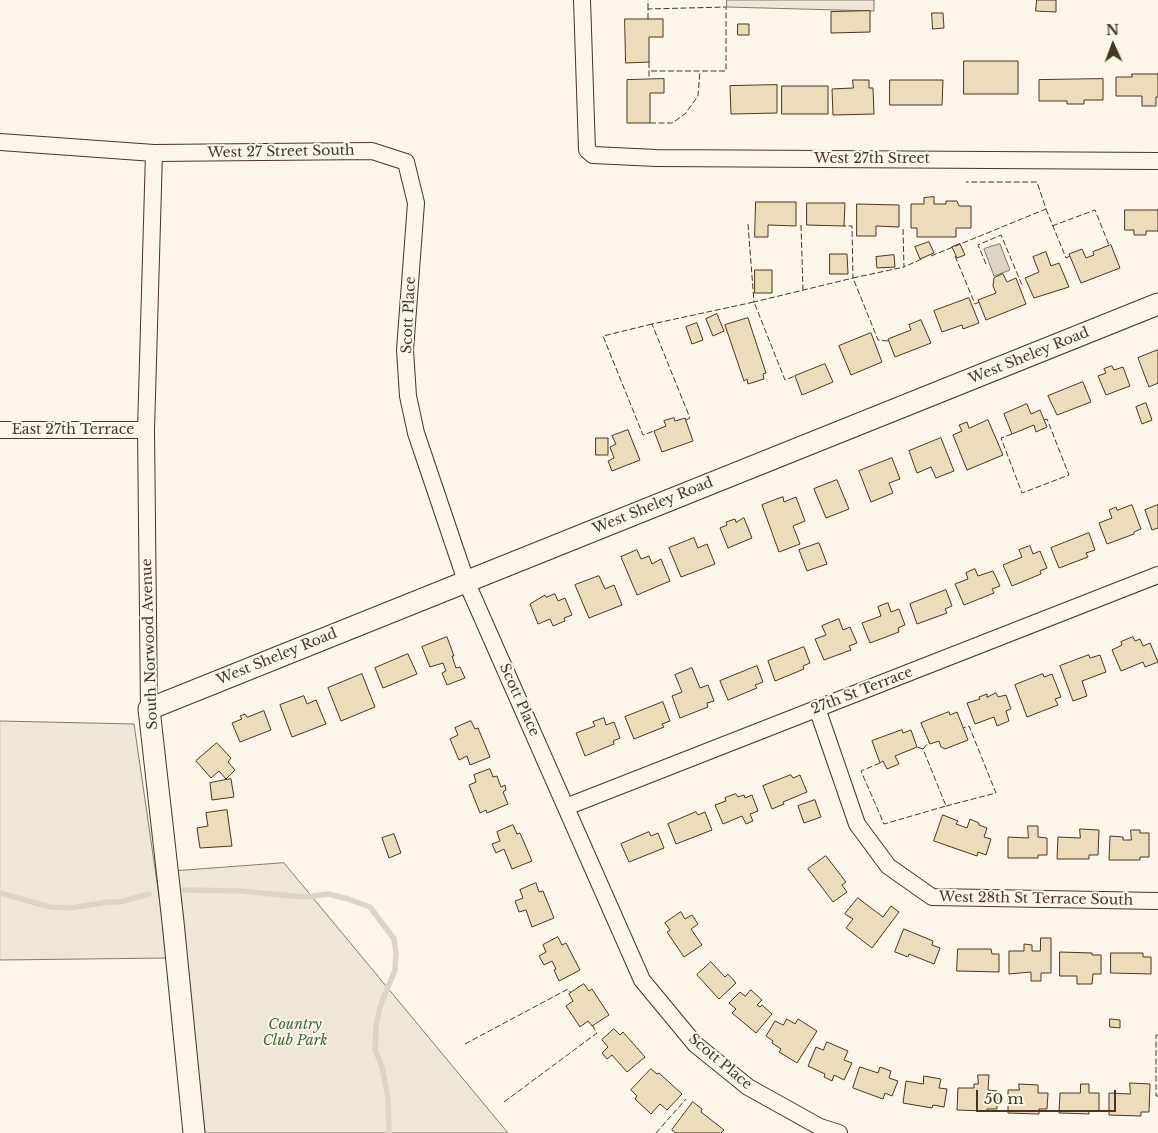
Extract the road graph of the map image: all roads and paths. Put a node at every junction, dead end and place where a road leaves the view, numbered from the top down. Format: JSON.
{"nodes":[{"id":1,"x":582,"y":0,"type":"edge"},
{"id":2,"x":0,"y":142,"type":"edge"},
{"id":3,"x":154,"y":153,"type":"junction"},
{"id":4,"x":1158,"y":161,"type":"edge"},
{"id":5,"x":406,"y":162,"type":"joint"},
{"id":6,"x":1158,"y":304,"type":"edge"},
{"id":7,"x":0,"y":430,"type":"edge"},
{"id":8,"x":146,"y":430,"type":"junction"},
{"id":9,"x":1158,"y":575,"type":"edge"},
{"id":10,"x":466,"y":580,"type":"junction"},
{"id":11,"x":817,"y":708,"type":"junction"},
{"id":12,"x":149,"y":709,"type":"junction"},
{"id":13,"x":566,"y":807,"type":"junction"},
{"id":14,"x":1158,"y":901,"type":"edge"},
{"id":15,"x":194,"y":1133,"type":"edge"},
{"id":16,"x":838,"y":1133,"type":"edge"}],
"edges":[{"from":1,"to":4,"type":"street","name":"West 27th Street"},
{"from":2,"to":3,"type":"street","name":"West 27 Street South"},
{"from":3,"to":5,"type":"street","name":"West 27 Street South"},
{"from":3,"to":8,"type":"street","name":"South Norwood Avenue"},
{"from":5,"to":10,"type":"street","name":"Scott Place"},
{"from":6,"to":10,"type":"street","name":"West Sheley Road"},
{"from":7,"to":8,"type":"street","name":"East 27th Terrace"},
{"from":8,"to":12,"type":"street","name":"South Norwood Avenue"},
{"from":9,"to":11,"type":"street","name":"27th St Terrace"},
{"from":10,"to":12,"type":"street","name":"West Sheley Road"},
{"from":10,"to":13,"type":"street","name":"Scott Place"},
{"from":11,"to":13,"type":"street","name":"27th St Terrace"},
{"from":11,"to":14,"type":"street","name":"West 28th St Terrace South"},
{"from":12,"to":15,"type":"street","name":"South Norwood Avenue"},
{"from":13,"to":16,"type":"street","name":"Scott Place"}]}
